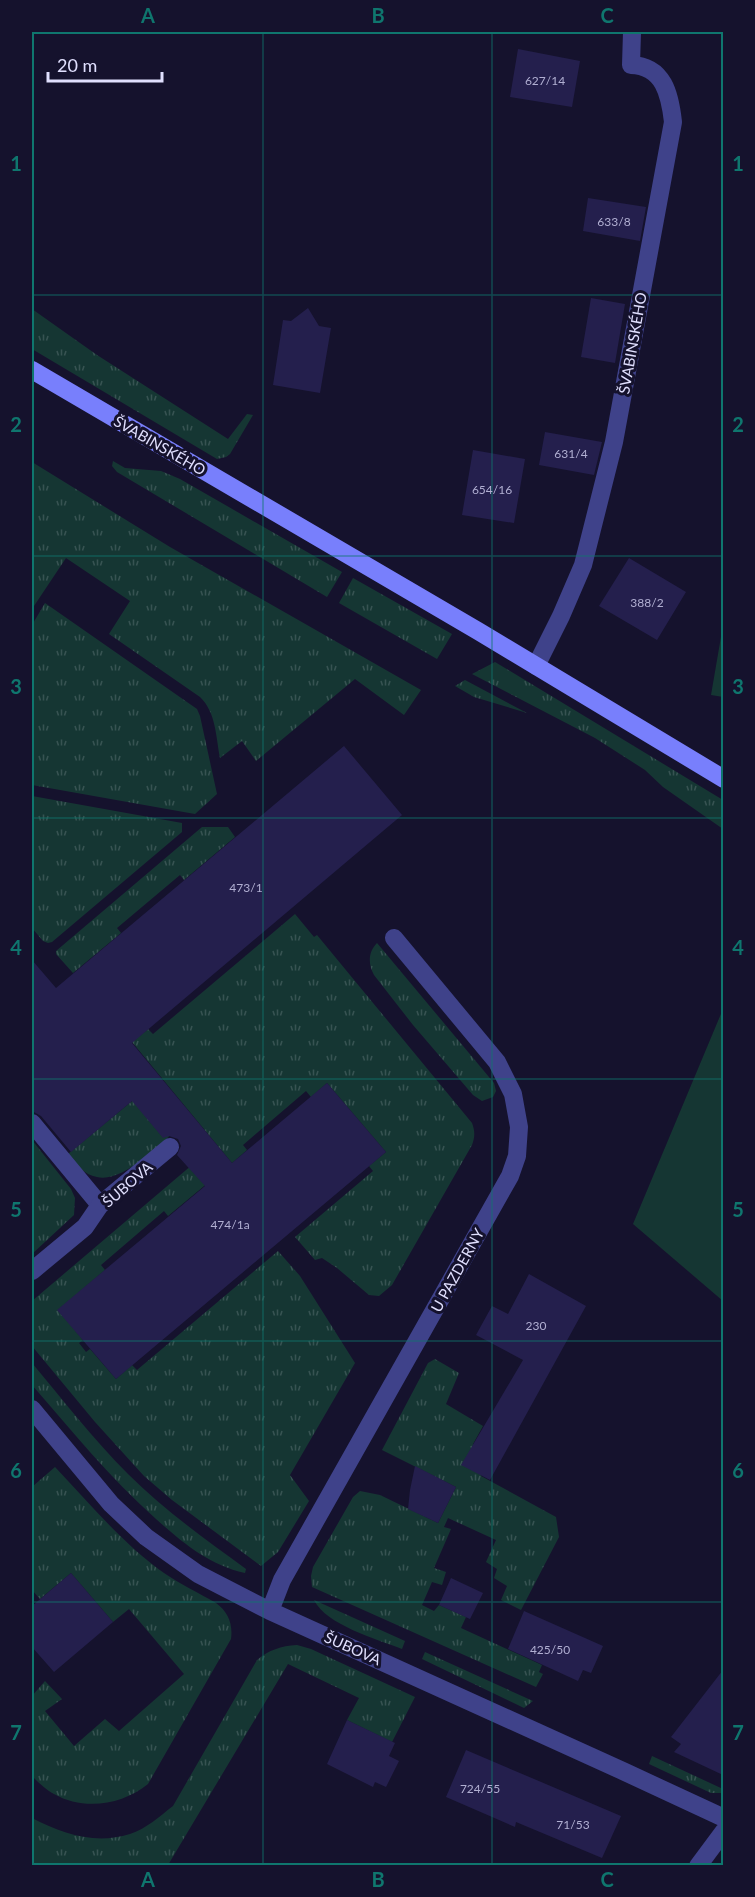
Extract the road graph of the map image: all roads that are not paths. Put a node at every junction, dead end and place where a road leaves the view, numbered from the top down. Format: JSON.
{"nodes":[{"id":1,"x":632,"y":32,"type":"edge"},
{"id":2,"x":32,"y":370,"type":"edge"},
{"id":3,"x":536,"y":666,"type":"junction"},
{"id":4,"x":723,"y":778,"type":"edge"},
{"id":5,"x":394,"y":938,"type":"dead end"},
{"id":6,"x":32,"y":1123,"type":"edge"},
{"id":7,"x":170,"y":1147,"type":"dead end"},
{"id":8,"x":100,"y":1205,"type":"junction"},
{"id":9,"x":32,"y":1271,"type":"edge"},
{"id":10,"x":32,"y":1409,"type":"edge"},
{"id":11,"x":270,"y":1611,"type":"junction"},
{"id":12,"x":723,"y":1818,"type":"edge"},
{"id":13,"x":723,"y":1831,"type":"edge"},
{"id":14,"x":698,"y":1866,"type":"edge"}],
"edges":[{"from":1,"to":3,"type":"street","name":"ŠVABINSKÉHO"},
{"from":2,"to":3,"type":"street","name":"ŠVABINSKÉHO"},
{"from":3,"to":4,"type":"street","name":"ŠVABINSKÉHO"},
{"from":5,"to":11,"type":"street","name":"U PAZDERNY"},
{"from":6,"to":8,"type":"street"},
{"from":7,"to":8,"type":"street","name":"ŠUBOVA"},
{"from":8,"to":9,"type":"street","name":"ŠUBOVA"},
{"from":10,"to":11,"type":"street","name":"ŠUBOVA"},
{"from":11,"to":12,"type":"street","name":"ŠUBOVA"},
{"from":13,"to":14,"type":"street"}]}
